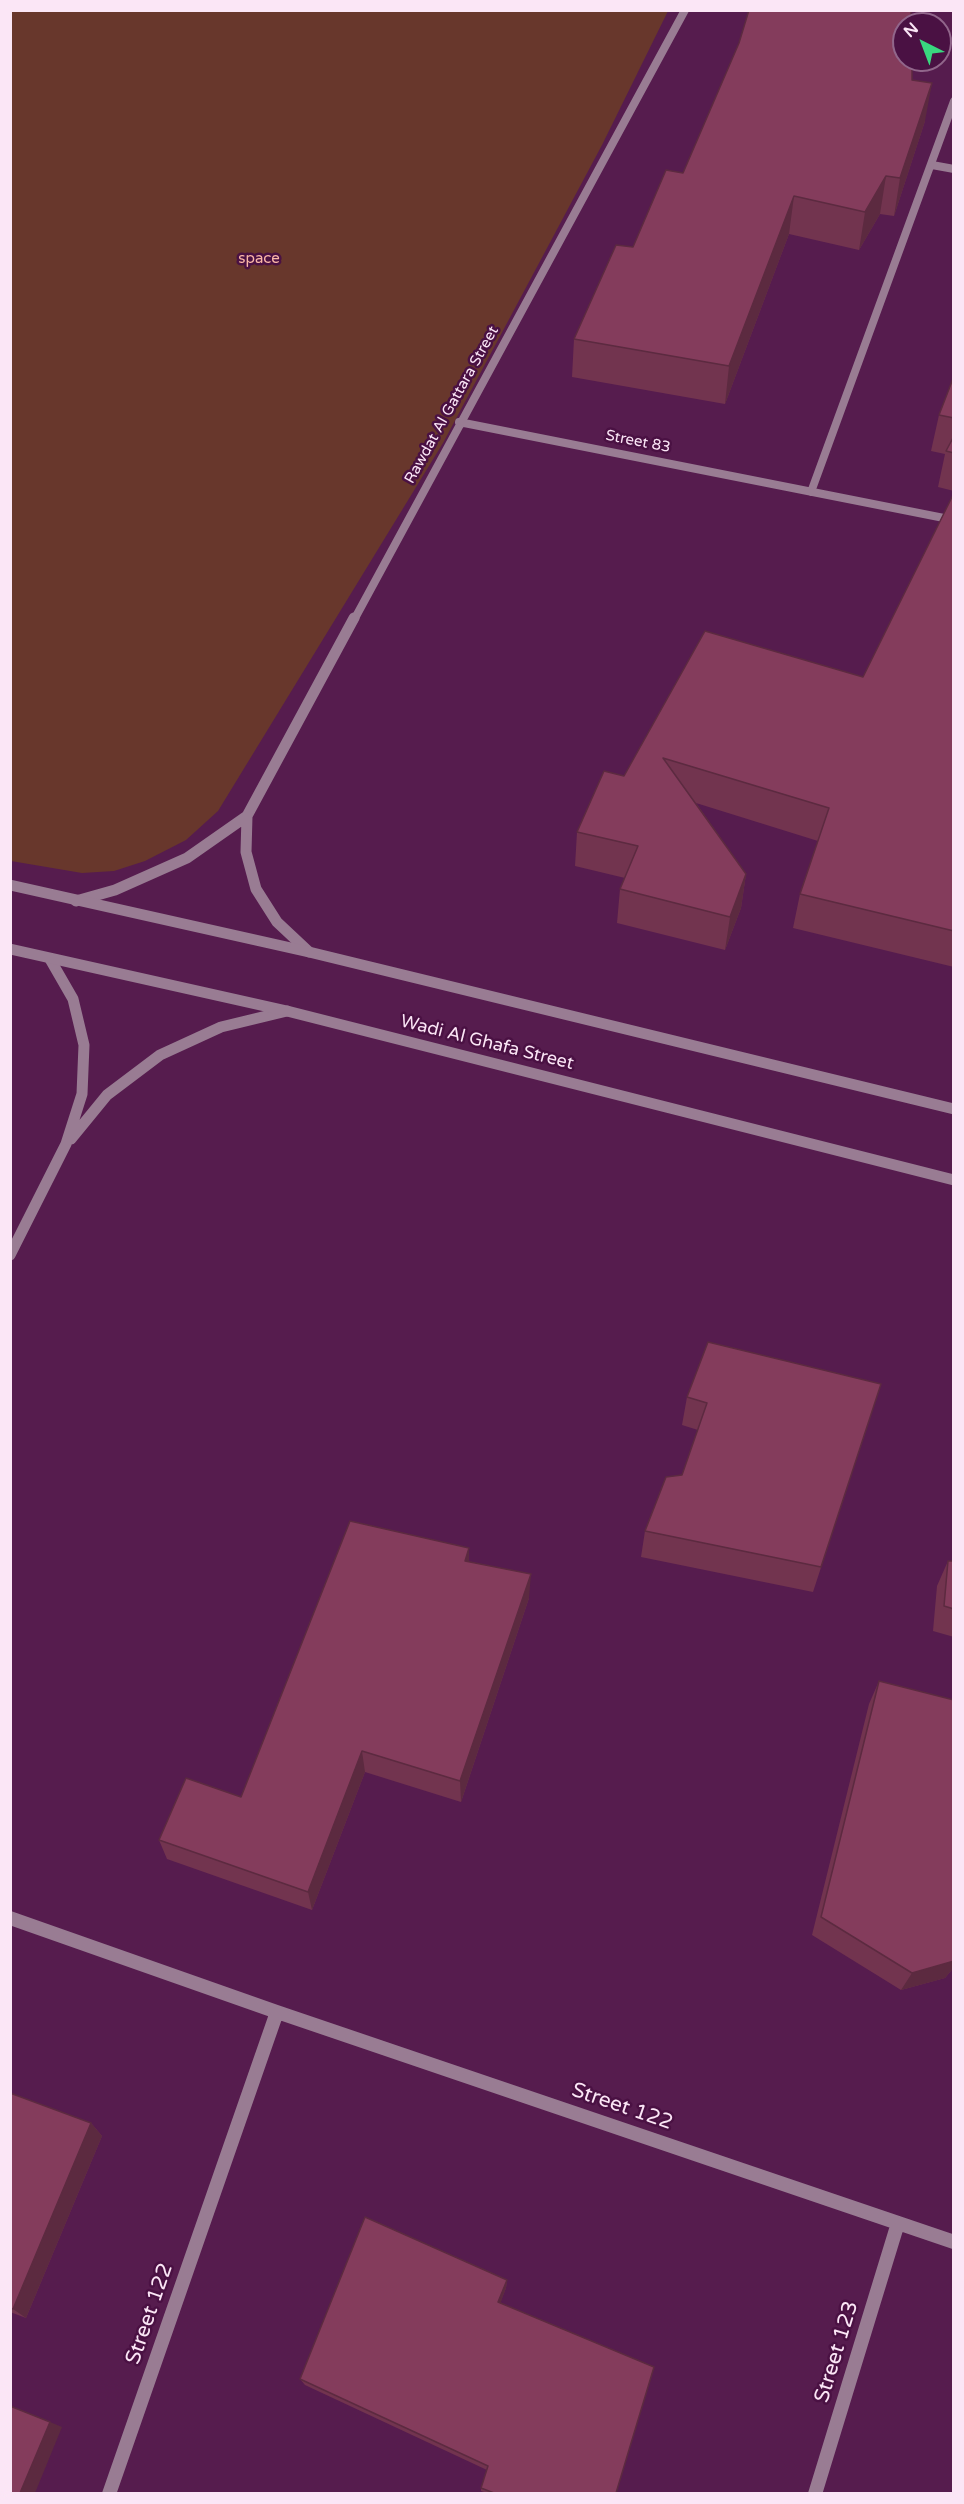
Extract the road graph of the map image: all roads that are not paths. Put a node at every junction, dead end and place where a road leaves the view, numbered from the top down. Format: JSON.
{"nodes":[{"id":1,"x":685,"y":10,"type":"edge"},
{"id":2,"x":954,"y":101,"type":"edge"},
{"id":3,"x":932,"y":165,"type":"junction"},
{"id":4,"x":954,"y":169,"type":"edge"},
{"id":5,"x":459,"y":422,"type":"junction"},
{"id":6,"x":811,"y":492,"type":"junction"},
{"id":7,"x":954,"y":520,"type":"edge"},
{"id":8,"x":247,"y":816,"type":"junction"},
{"id":9,"x":10,"y":885,"type":"edge"},
{"id":10,"x":76,"y":901,"type":"junction"},
{"id":11,"x":10,"y":949,"type":"edge"},
{"id":12,"x":309,"y":952,"type":"junction"},
{"id":13,"x":50,"y":959,"type":"junction"},
{"id":14,"x":287,"y":1011,"type":"junction"},
{"id":15,"x":954,"y":1109,"type":"edge"},
{"id":16,"x":66,"y":1144,"type":"junction"},
{"id":17,"x":954,"y":1180,"type":"edge"},
{"id":18,"x":10,"y":1255,"type":"edge"},
{"id":19,"x":10,"y":1918,"type":"edge"},
{"id":20,"x":277,"y":2012,"type":"junction"},
{"id":21,"x":898,"y":2223,"type":"junction"},
{"id":22,"x":954,"y":2242,"type":"edge"},
{"id":23,"x":109,"y":2493,"type":"edge"},
{"id":24,"x":815,"y":2493,"type":"edge"}],
"edges":[{"from":1,"to":5,"type":"street","name":"Rawdat Al Gattara Street"},
{"from":2,"to":3,"type":"street"},
{"from":3,"to":4,"type":"street"},
{"from":3,"to":6,"type":"street"},
{"from":5,"to":6,"type":"street","name":"Street 83"},
{"from":5,"to":8,"type":"street","name":"Rawdat Al Gattara Street"},
{"from":6,"to":7,"type":"street","name":"Street 83"},
{"from":8,"to":10,"type":"street","name":"Rawdat Al Gattara Street"},
{"from":8,"to":12,"type":"street","name":"Rawdat Al Gattara Street"},
{"from":9,"to":10,"type":"street"},
{"from":10,"to":12,"type":"street"},
{"from":11,"to":13,"type":"street","name":"Wadi Al Ghafa Street"},
{"from":12,"to":15,"type":"street"},
{"from":13,"to":14,"type":"street","name":"Wadi Al Ghafa Street"},
{"from":13,"to":16,"type":"street"},
{"from":14,"to":16,"type":"street"},
{"from":14,"to":17,"type":"street","name":"Wadi Al Ghafa Street"},
{"from":16,"to":18,"type":"street"},
{"from":19,"to":20,"type":"street","name":"Street 122"},
{"from":20,"to":21,"type":"street","name":"Street 122"},
{"from":20,"to":23,"type":"street","name":"Street 122"},
{"from":21,"to":22,"type":"street","name":"Street 122"},
{"from":21,"to":24,"type":"street","name":"Street 123"}]}
